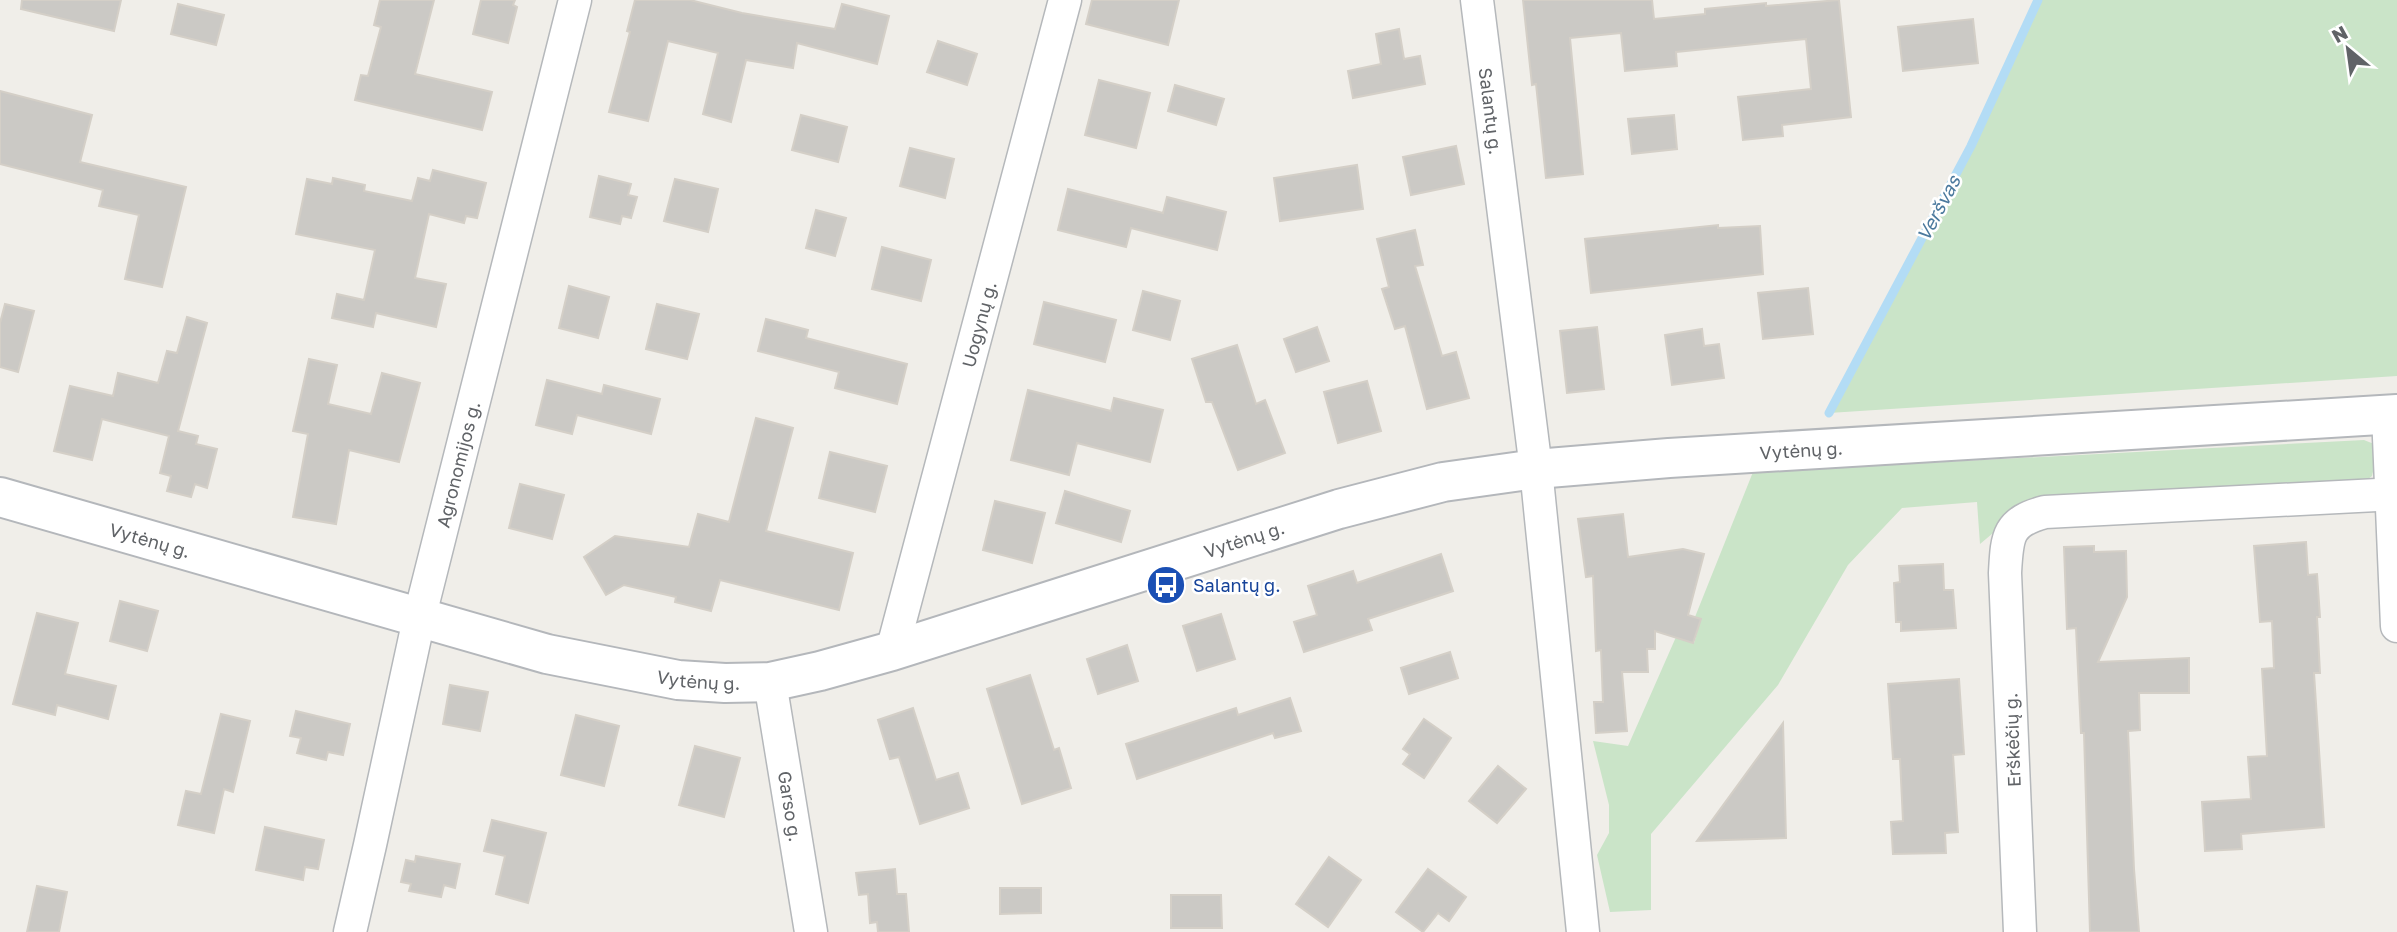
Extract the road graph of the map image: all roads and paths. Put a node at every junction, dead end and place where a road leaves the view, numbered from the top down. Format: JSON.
{"nodes":[{"id":1,"x":575,"y":0,"type":"edge"},
{"id":2,"x":1065,"y":0,"type":"edge"},
{"id":3,"x":1477,"y":0,"type":"edge"},
{"id":4,"x":2392,"y":414,"type":"edge"},
{"id":5,"x":1536,"y":469,"type":"junction"},
{"id":6,"x":2394,"y":495,"type":"edge"},
{"id":7,"x":0,"y":497,"type":"edge"},
{"id":8,"x":419,"y":619,"type":"junction"},
{"id":9,"x":2397,"y":626,"type":"edge"},
{"id":10,"x":892,"y":650,"type":"junction"},
{"id":11,"x":770,"y":682,"type":"junction"},
{"id":12,"x":350,"y":932,"type":"edge"},
{"id":13,"x":811,"y":932,"type":"edge"},
{"id":14,"x":1583,"y":932,"type":"edge"},
{"id":15,"x":2020,"y":932,"type":"edge"}],
"edges":[{"from":1,"to":8,"type":"street","name":"Agronomijos g."},
{"from":2,"to":10,"type":"street","name":"Uogynų g."},
{"from":3,"to":5,"type":"street","name":"Salantų g."},
{"from":4,"to":5,"type":"main road","name":"Vytėnų g."},
{"from":4,"to":6,"type":"street"},
{"from":5,"to":10,"type":"main road","name":"Vytėnų g."},
{"from":5,"to":14,"type":"street","name":"Salantų g."},
{"from":6,"to":9,"type":"street"},
{"from":6,"to":15,"type":"street","name":"Erškėčių g."},
{"from":7,"to":8,"type":"main road","name":"Vytėnų g."},
{"from":8,"to":11,"type":"main road","name":"Vytėnų g."},
{"from":8,"to":12,"type":"street","name":"Agronomijos g."},
{"from":10,"to":11,"type":"main road","name":"Vytėnų g."},
{"from":11,"to":13,"type":"street","name":"Garso g."}]}
